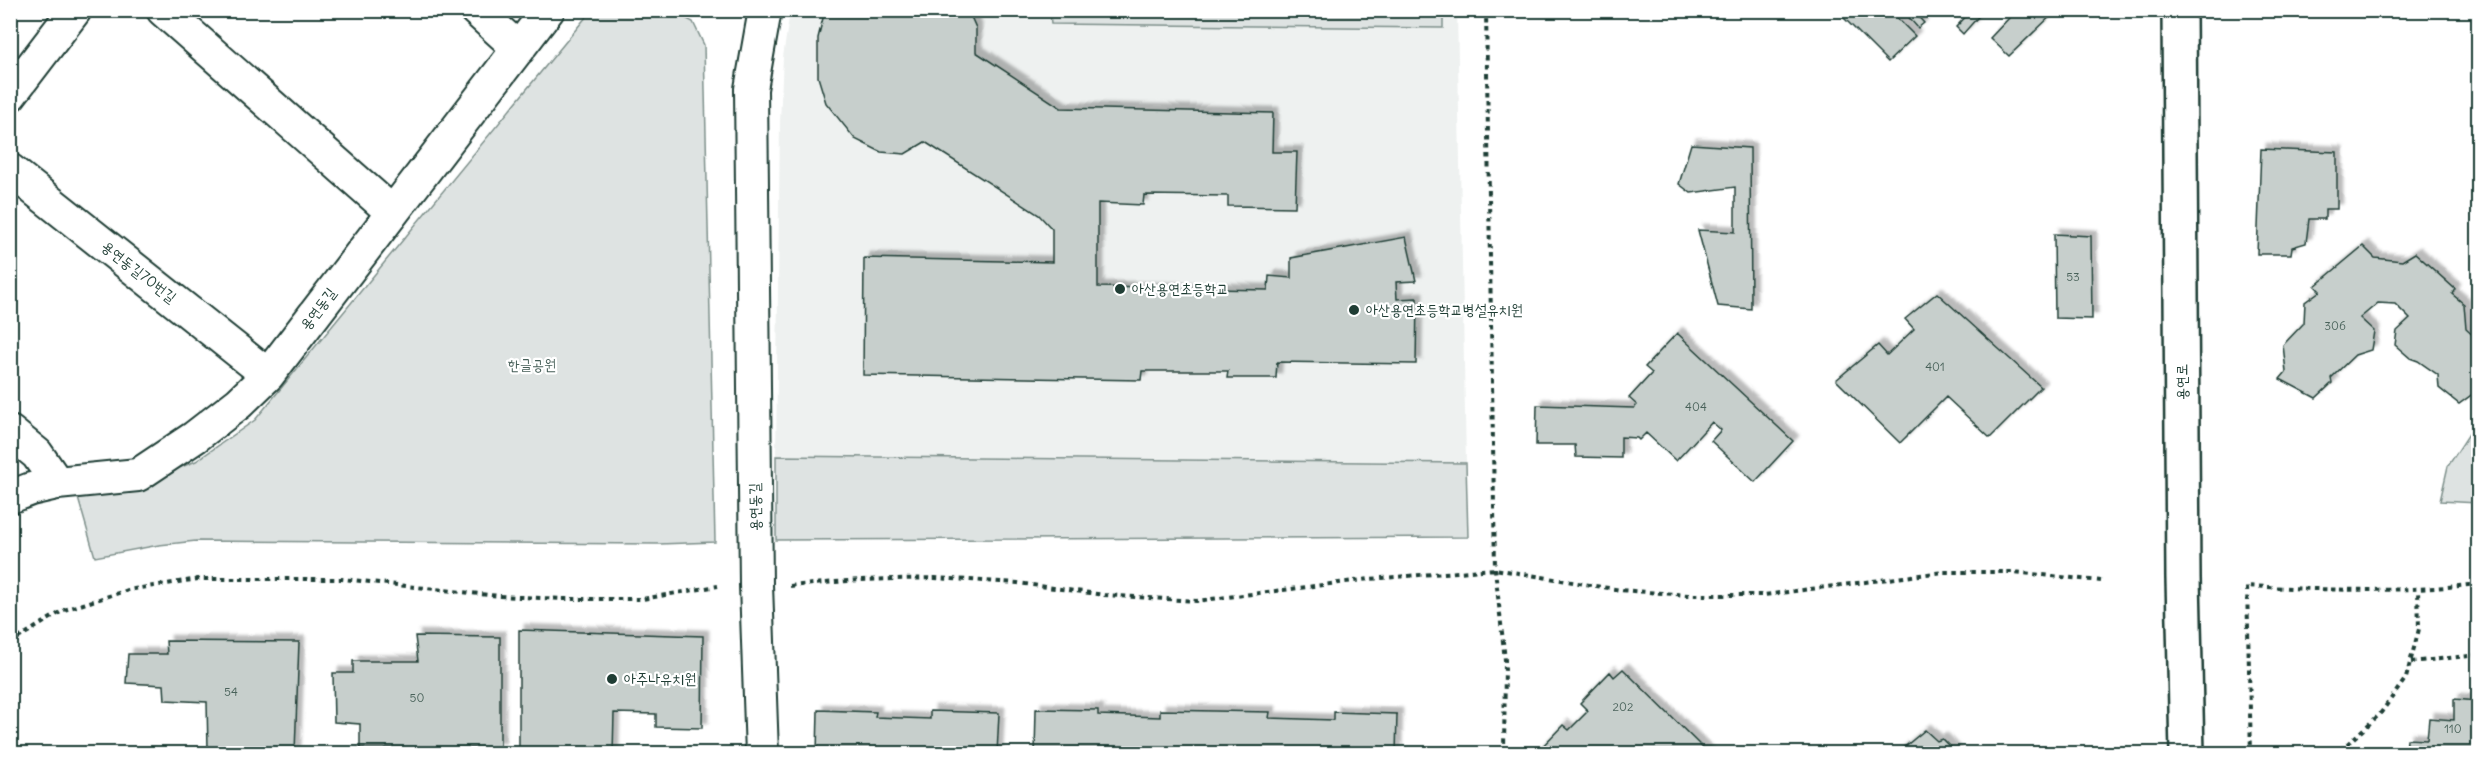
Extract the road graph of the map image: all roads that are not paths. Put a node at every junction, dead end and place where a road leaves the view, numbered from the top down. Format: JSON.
{"nodes":[{"id":1,"x":75,"y":10,"type":"edge"},
{"id":2,"x":163,"y":10,"type":"edge"},
{"id":3,"x":477,"y":10,"type":"edge"},
{"id":4,"x":548,"y":10,"type":"edge"},
{"id":5,"x":765,"y":10,"type":"edge"},
{"id":6,"x":2179,"y":10,"type":"edge"},
{"id":7,"x":519,"y":49,"type":"junction"},
{"id":8,"x":10,"y":95,"type":"edge"},
{"id":9,"x":10,"y":170,"type":"edge"},
{"id":10,"x":392,"y":212,"type":"junction"},
{"id":11,"x":268,"y":375,"type":"junction"},
{"id":12,"x":10,"y":432,"type":"edge"},
{"id":13,"x":57,"y":483,"type":"junction"},
{"id":14,"x":10,"y":497,"type":"edge"},
{"id":15,"x":762,"y":753,"type":"edge"},
{"id":16,"x":2187,"y":753,"type":"edge"}],
"edges":[{"from":1,"to":8,"type":"street"},
{"from":2,"to":10,"type":"street"},
{"from":3,"to":7,"type":"street"},
{"from":4,"to":7,"type":"street","name":"용연동길"},
{"from":5,"to":15,"type":"street","name":"용연동길"},
{"from":6,"to":16,"type":"street","name":"용연로"},
{"from":7,"to":10,"type":"street","name":"용연동길"},
{"from":9,"to":11,"type":"street","name":"용연동길70번길"},
{"from":10,"to":11,"type":"street","name":"용연동길"},
{"from":11,"to":13,"type":"street","name":"용연동길"},
{"from":12,"to":13,"type":"street"},
{"from":13,"to":14,"type":"street","name":"용연동길"}]}
